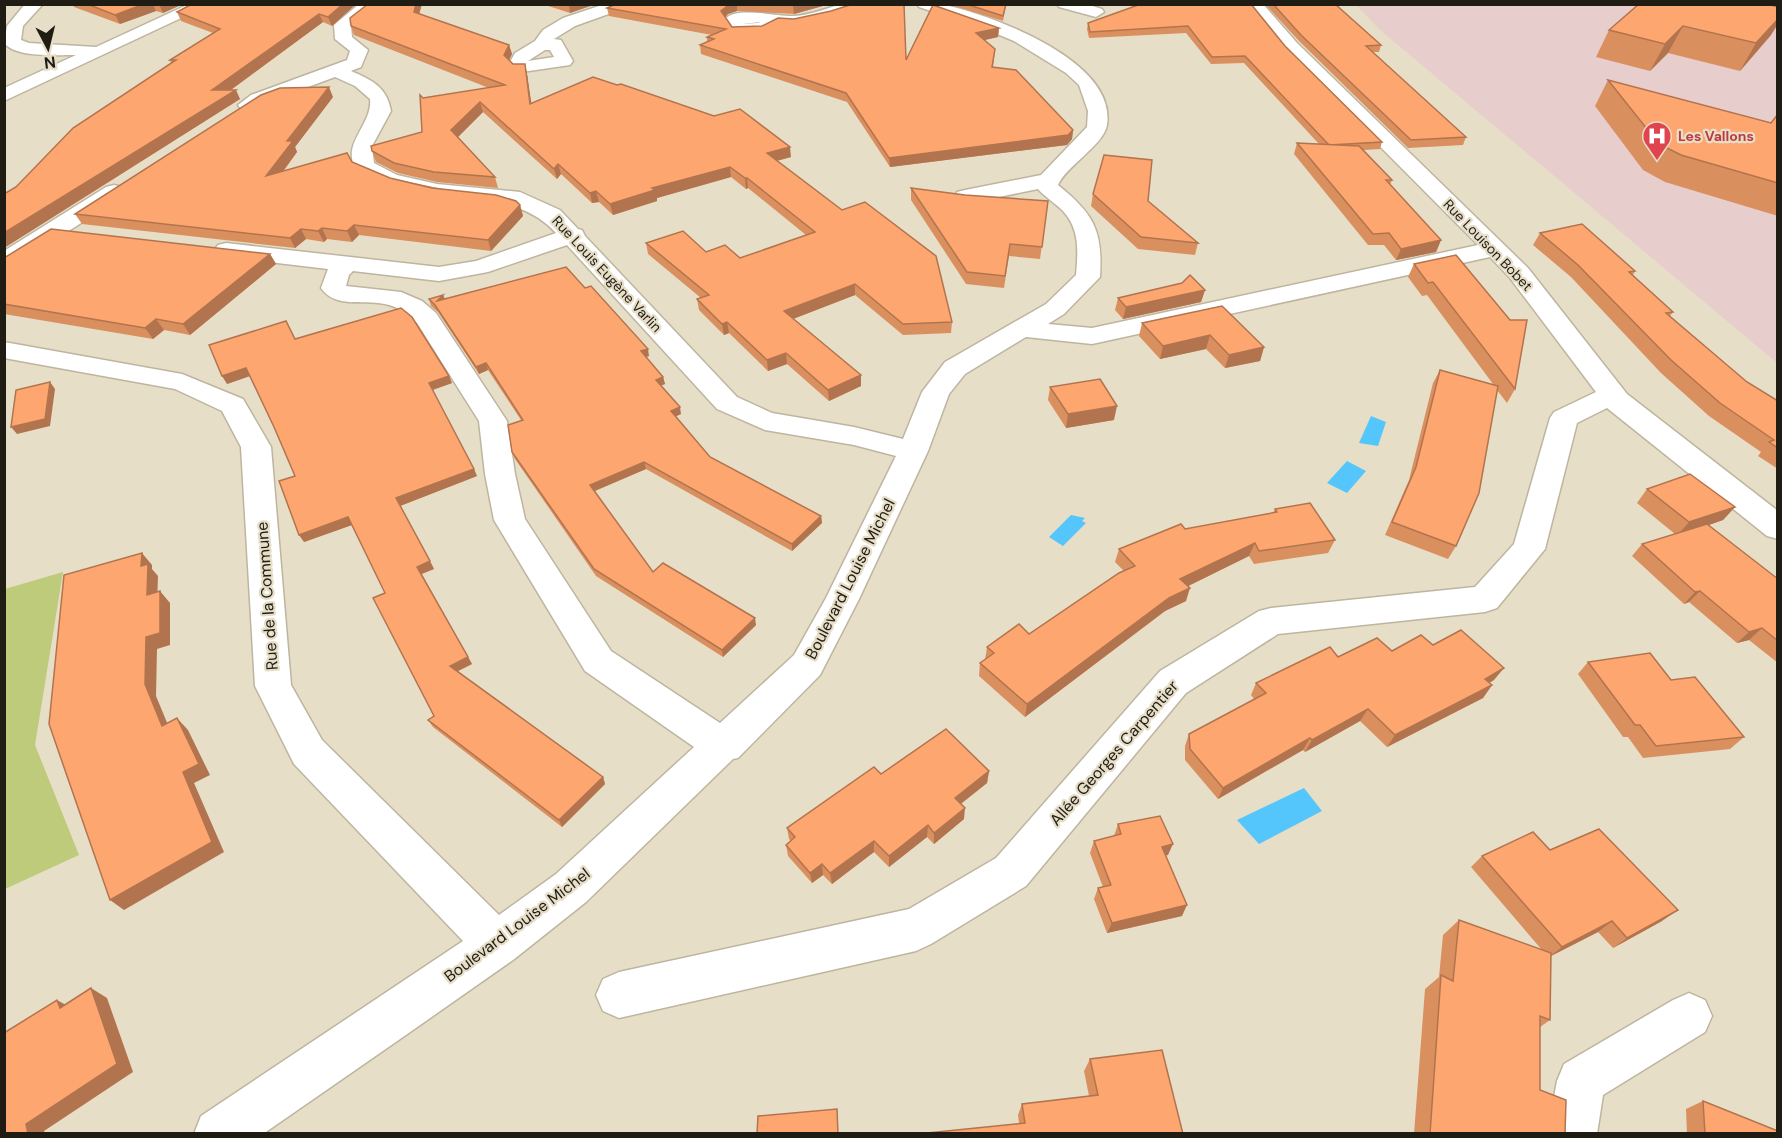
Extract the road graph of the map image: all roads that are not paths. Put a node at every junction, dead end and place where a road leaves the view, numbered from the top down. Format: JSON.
{"nodes":[{"id":1,"x":35,"y":4,"type":"edge"},
{"id":2,"x":203,"y":4,"type":"edge"},
{"id":3,"x":373,"y":4,"type":"edge"},
{"id":4,"x":622,"y":4,"type":"edge"},
{"id":5,"x":859,"y":4,"type":"edge"},
{"id":6,"x":925,"y":4,"type":"edge"},
{"id":7,"x":1065,"y":4,"type":"edge"},
{"id":8,"x":1254,"y":4,"type":"edge"},
{"id":9,"x":1096,"y":12,"type":"dead end"},
{"id":10,"x":773,"y":20,"type":"edge"},
{"id":11,"x":541,"y":45,"type":"dead end"},
{"id":12,"x":97,"y":52,"type":"junction"},
{"id":13,"x":334,"y":70,"type":"junction"},
{"id":14,"x":4,"y":95,"type":"edge"},
{"id":15,"x":230,"y":117,"type":"edge"},
{"id":16,"x":134,"y":179,"type":"edge"},
{"id":17,"x":1050,"y":180,"type":"junction"},
{"id":18,"x":965,"y":197,"type":"edge"},
{"id":19,"x":54,"y":230,"type":"junction"},
{"id":20,"x":93,"y":234,"type":"edge"},
{"id":21,"x":574,"y":235,"type":"junction"},
{"id":22,"x":208,"y":248,"type":"edge"},
{"id":23,"x":1494,"y":249,"type":"junction"},
{"id":24,"x":4,"y":262,"type":"edge"},
{"id":25,"x":347,"y":264,"type":"junction"},
{"id":26,"x":1022,"y":329,"type":"junction"},
{"id":27,"x":4,"y":350,"type":"edge"},
{"id":28,"x":1617,"y":400,"type":"junction"},
{"id":29,"x":913,"y":451,"type":"junction"},
{"id":30,"x":1778,"y":528,"type":"edge"},
{"id":31,"x":724,"y":746,"type":"junction"},
{"id":32,"x":498,"y":944,"type":"junction"},
{"id":33,"x":619,"y":995,"type":"dead end"},
{"id":34,"x":1689,"y":1016,"type":"dead end"},
{"id":35,"x":219,"y":1134,"type":"edge"},
{"id":36,"x":1572,"y":1134,"type":"edge"}],
"edges":[{"from":1,"to":12,"type":"street"},
{"from":2,"to":12,"type":"street"},
{"from":3,"to":13,"type":"street"},
{"from":4,"to":11,"type":"street"},
{"from":5,"to":10,"type":"street"},
{"from":6,"to":17,"type":"street"},
{"from":7,"to":9,"type":"street"},
{"from":8,"to":23,"type":"street","name":"Rue Louison Bobet"},
{"from":12,"to":14,"type":"street"},
{"from":13,"to":15,"type":"street"},
{"from":13,"to":21,"type":"street","name":"Rue Louis Eugène Varlin"},
{"from":16,"to":19,"type":"street"},
{"from":17,"to":18,"type":"street"},
{"from":17,"to":26,"type":"street","name":"Boulevard Louise Michel"},
{"from":19,"to":20,"type":"street"},
{"from":19,"to":24,"type":"street"},
{"from":21,"to":25,"type":"street"},
{"from":21,"to":29,"type":"street","name":"Rue Louis Eugène Varlin"},
{"from":22,"to":25,"type":"street"},
{"from":23,"to":26,"type":"street"},
{"from":23,"to":28,"type":"street","name":"Rue Louison Bobet"},
{"from":25,"to":31,"type":"street"},
{"from":26,"to":29,"type":"street","name":"Boulevard Louise Michel"},
{"from":27,"to":32,"type":"street","name":"Rue de la Commune"},
{"from":28,"to":30,"type":"street","name":"Rue Louison Bobet"},
{"from":28,"to":33,"type":"street","name":"Allée Georges Carpentier"},
{"from":29,"to":31,"type":"street","name":"Boulevard Louise Michel"},
{"from":31,"to":32,"type":"street","name":"Boulevard Louise Michel"},
{"from":32,"to":35,"type":"street","name":"Boulevard Louise Michel"},
{"from":34,"to":36,"type":"street"}]}
